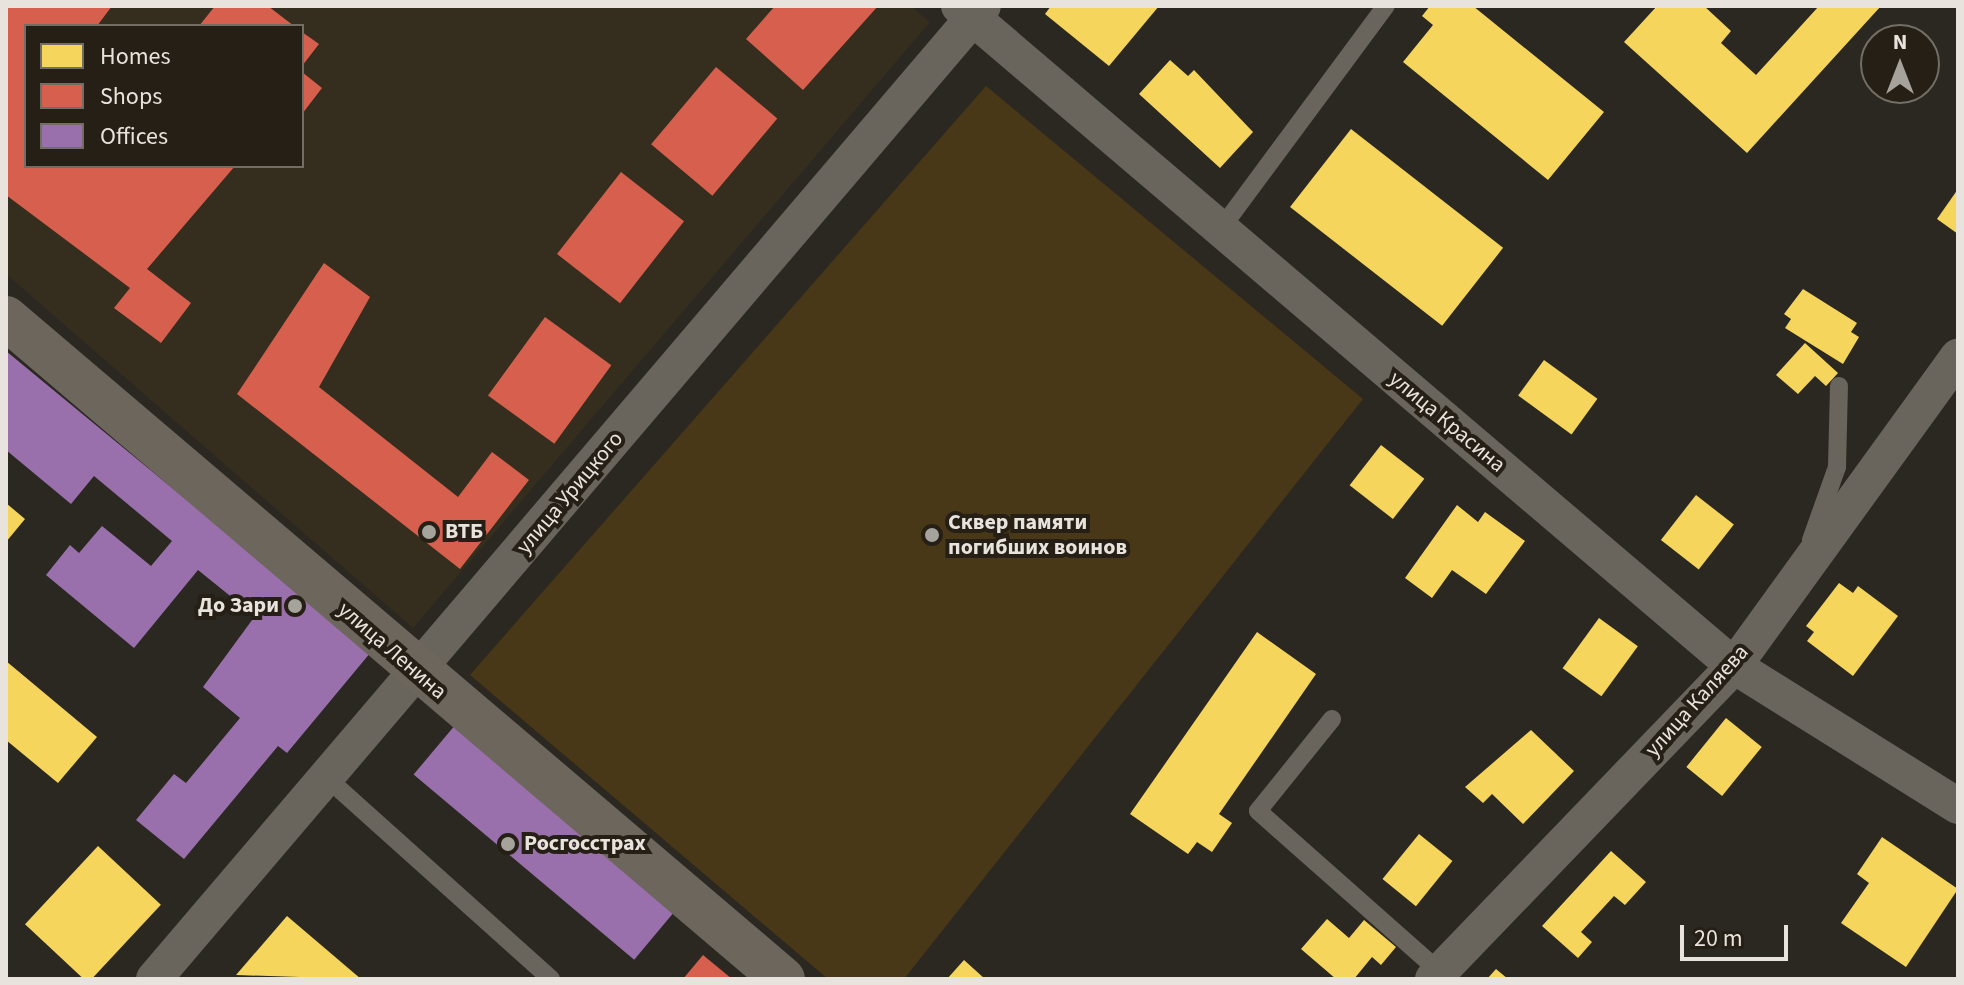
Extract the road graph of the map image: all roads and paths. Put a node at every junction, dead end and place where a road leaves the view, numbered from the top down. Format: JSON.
{"nodes":[{"id":1,"x":1386,"y":6,"type":"edge"},
{"id":2,"x":972,"y":11,"type":"edge"},
{"id":3,"x":1220,"y":230,"type":"junction"},
{"id":4,"x":6,"y":318,"type":"edge"},
{"id":5,"x":1958,"y":357,"type":"edge"},
{"id":6,"x":1839,"y":386,"type":"dead end"},
{"id":7,"x":1799,"y":576,"type":"junction"},
{"id":8,"x":1734,"y":666,"type":"junction"},
{"id":9,"x":417,"y":673,"type":"junction"},
{"id":10,"x":1332,"y":719,"type":"dead end"},
{"id":11,"x":327,"y":778,"type":"junction"},
{"id":12,"x":1958,"y":806,"type":"edge"},
{"id":13,"x":165,"y":975,"type":"edge"},
{"id":14,"x":1436,"y":976,"type":"edge"},
{"id":15,"x":551,"y":979,"type":"edge"},
{"id":16,"x":783,"y":979,"type":"edge"}],
"edges":[{"from":1,"to":3,"type":"lane"},
{"from":2,"to":3,"type":"street","name":"улица Красина"},
{"from":2,"to":9,"type":"street","name":"улица Урицкого"},
{"from":3,"to":8,"type":"street","name":"улица Красина"},
{"from":4,"to":9,"type":"main road","name":"улица Ленина"},
{"from":5,"to":7,"type":"street","name":"улица Каляева"},
{"from":6,"to":7,"type":"lane"},
{"from":7,"to":8,"type":"street","name":"улица Каляева"},
{"from":8,"to":12,"type":"street","name":"улица Красина"},
{"from":8,"to":14,"type":"street","name":"улица Каляева"},
{"from":9,"to":11,"type":"street","name":"улица Урицкого"},
{"from":9,"to":16,"type":"main road","name":"улица Ленина"},
{"from":10,"to":14,"type":"lane"},
{"from":11,"to":13,"type":"street","name":"улица Урицкого"},
{"from":11,"to":15,"type":"lane"}]}
